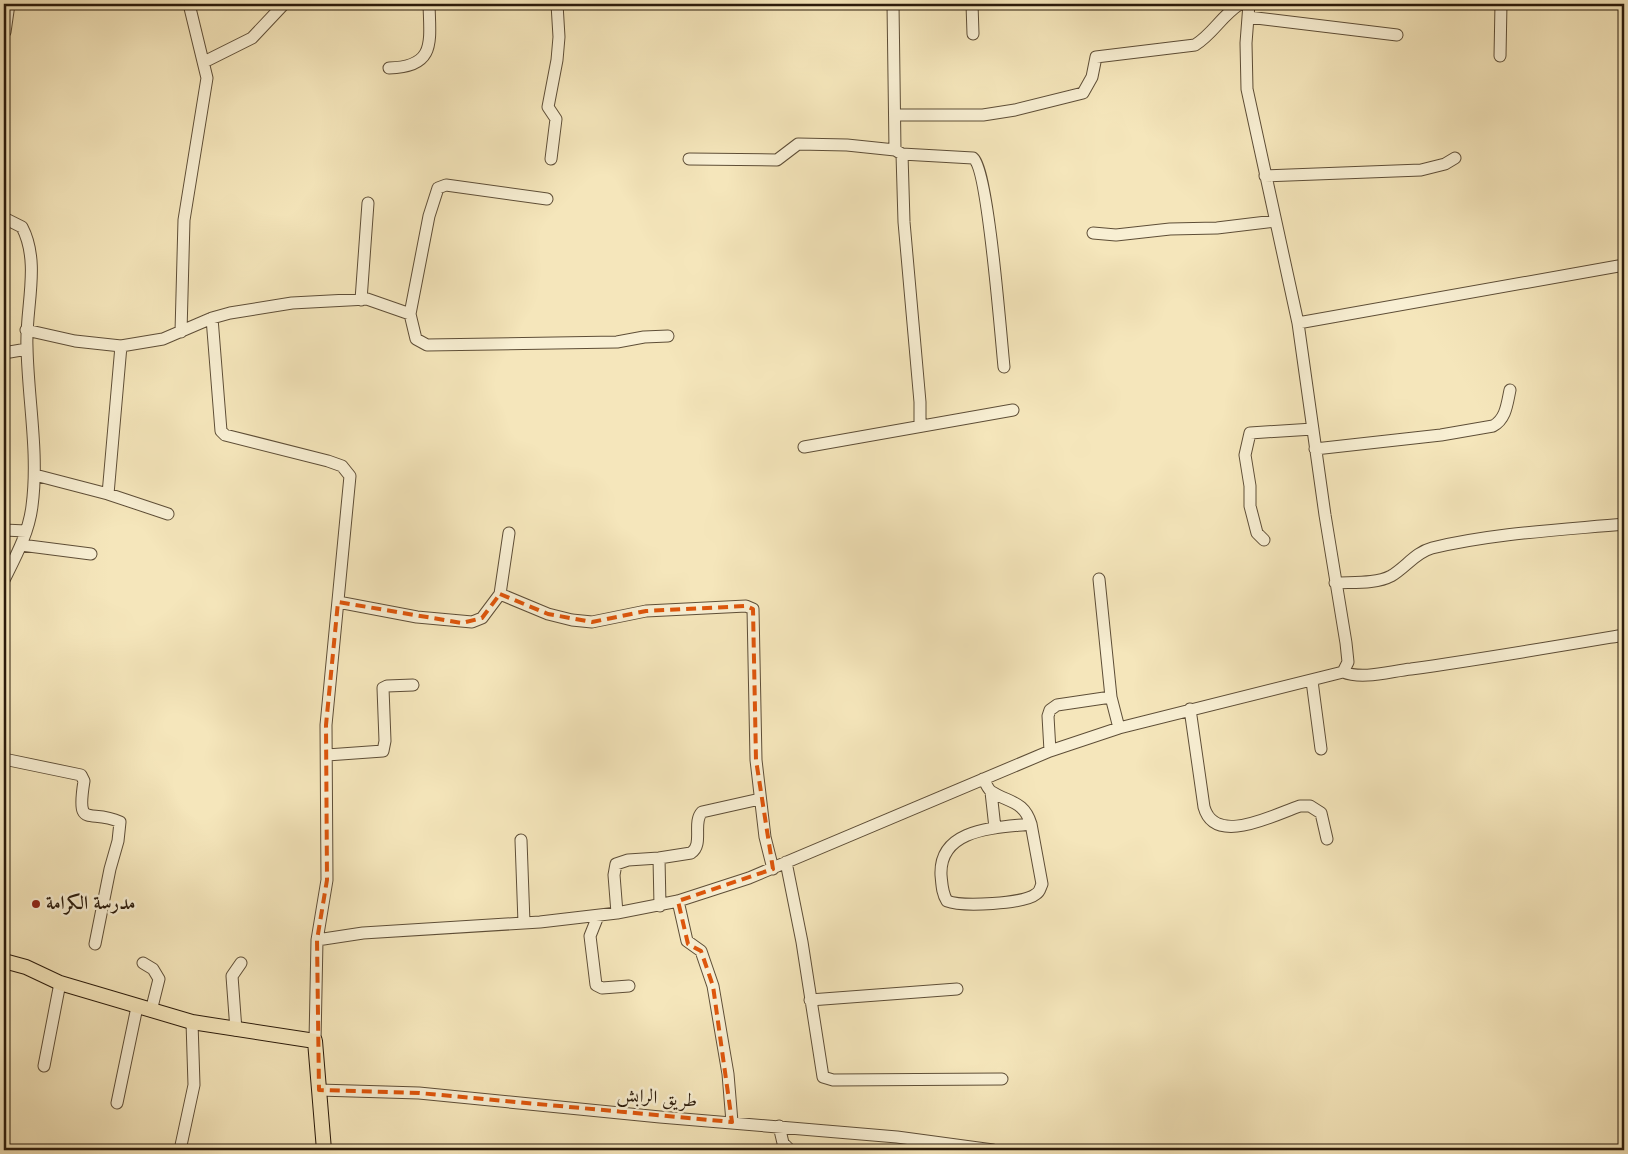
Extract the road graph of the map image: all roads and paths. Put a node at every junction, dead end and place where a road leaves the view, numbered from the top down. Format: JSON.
{"nodes":[{"id":1,"x":9,"y":4,"type":"edge"},
{"id":2,"x":189,"y":4,"type":"edge"},
{"id":3,"x":284,"y":4,"type":"edge"},
{"id":4,"x":429,"y":4,"type":"edge"},
{"id":5,"x":557,"y":4,"type":"edge"},
{"id":6,"x":893,"y":4,"type":"edge"},
{"id":7,"x":972,"y":4,"type":"edge"},
{"id":8,"x":1240,"y":4,"type":"edge"},
{"id":9,"x":1249,"y":4,"type":"edge"},
{"id":10,"x":1501,"y":4,"type":"edge"},
{"id":11,"x":1248,"y":17,"type":"junction"},
{"id":12,"x":6,"y":32,"type":"dead end"},
{"id":13,"x":973,"y":34,"type":"dead end"},
{"id":14,"x":1397,"y":35,"type":"dead end"},
{"id":15,"x":1500,"y":56,"type":"dead end"},
{"id":16,"x":204,"y":62,"type":"junction"},
{"id":17,"x":389,"y":68,"type":"dead end"},
{"id":18,"x":896,"y":116,"type":"junction"},
{"id":19,"x":899,"y":152,"type":"junction"},
{"id":20,"x":1455,"y":158,"type":"dead end"},
{"id":21,"x":552,"y":159,"type":"dead end"},
{"id":22,"x":689,"y":159,"type":"dead end"},
{"id":23,"x":1265,"y":176,"type":"junction"},
{"id":24,"x":547,"y":199,"type":"dead end"},
{"id":25,"x":368,"y":204,"type":"dead end"},
{"id":26,"x":4,"y":218,"type":"edge"},
{"id":27,"x":1275,"y":221,"type":"junction"},
{"id":28,"x":1093,"y":233,"type":"dead end"},
{"id":29,"x":1624,"y":265,"type":"edge"},
{"id":30,"x":361,"y":300,"type":"junction"},
{"id":31,"x":410,"y":314,"type":"junction"},
{"id":32,"x":212,"y":318,"type":"junction"},
{"id":33,"x":1298,"y":323,"type":"junction"},
{"id":34,"x":26,"y":330,"type":"junction"},
{"id":35,"x":180,"y":332,"type":"junction"},
{"id":36,"x":668,"y":336,"type":"dead end"},
{"id":37,"x":121,"y":346,"type":"junction"},
{"id":38,"x":27,"y":349,"type":"junction"},
{"id":39,"x":4,"y":353,"type":"edge"},
{"id":40,"x":1004,"y":367,"type":"dead end"},
{"id":41,"x":1510,"y":390,"type":"dead end"},
{"id":42,"x":1013,"y":410,"type":"dead end"},
{"id":43,"x":920,"y":426,"type":"junction"},
{"id":44,"x":1313,"y":429,"type":"junction"},
{"id":45,"x":804,"y":447,"type":"dead end"},
{"id":46,"x":1316,"y":449,"type":"junction"},
{"id":47,"x":35,"y":475,"type":"junction"},
{"id":48,"x":108,"y":494,"type":"junction"},
{"id":49,"x":168,"y":514,"type":"dead end"},
{"id":50,"x":1624,"y":524,"type":"edge"},
{"id":51,"x":4,"y":530,"type":"edge"},
{"id":52,"x":26,"y":531,"type":"junction"},
{"id":53,"x":509,"y":533,"type":"dead end"},
{"id":54,"x":1264,"y":540,"type":"dead end"},
{"id":55,"x":20,"y":545,"type":"junction"},
{"id":56,"x":91,"y":554,"type":"dead end"},
{"id":57,"x":1099,"y":579,"type":"dead end"},
{"id":58,"x":4,"y":580,"type":"edge"},
{"id":59,"x":1335,"y":583,"type":"junction"},
{"id":60,"x":500,"y":594,"type":"junction"},
{"id":61,"x":338,"y":602,"type":"junction"},
{"id":62,"x":1624,"y":635,"type":"edge"},
{"id":63,"x":1343,"y":672,"type":"junction"},
{"id":64,"x":1312,"y":681,"type":"junction"},
{"id":65,"x":413,"y":685,"type":"dead end"},
{"id":66,"x":1111,"y":697,"type":"junction"},
{"id":67,"x":1190,"y":709,"type":"junction"},
{"id":68,"x":1120,"y":728,"type":"junction"},
{"id":69,"x":1321,"y":749,"type":"dead end"},
{"id":70,"x":1050,"y":751,"type":"junction"},
{"id":71,"x":327,"y":755,"type":"junction"},
{"id":72,"x":4,"y":759,"type":"edge"},
{"id":73,"x":983,"y":779,"type":"junction"},
{"id":74,"x":991,"y":792,"type":"junction"},
{"id":75,"x":760,"y":799,"type":"junction"},
{"id":76,"x":1032,"y":824,"type":"junction"},
{"id":77,"x":994,"y":828,"type":"junction"},
{"id":78,"x":1327,"y":839,"type":"dead end"},
{"id":79,"x":520,"y":840,"type":"dead end"},
{"id":80,"x":659,"y":858,"type":"junction"},
{"id":81,"x":786,"y":862,"type":"junction"},
{"id":82,"x":772,"y":868,"type":"junction"},
{"id":83,"x":678,"y":901,"type":"junction"},
{"id":84,"x":660,"y":906,"type":"junction"},
{"id":85,"x":617,"y":913,"type":"junction"},
{"id":86,"x":598,"y":916,"type":"junction"},
{"id":87,"x":524,"y":923,"type":"junction"},
{"id":88,"x":317,"y":940,"type":"junction"},
{"id":89,"x":95,"y":944,"type":"dead end"},
{"id":90,"x":4,"y":961,"type":"edge"},
{"id":91,"x":143,"y":963,"type":"dead end"},
{"id":92,"x":241,"y":963,"type":"dead end"},
{"id":93,"x":60,"y":983,"type":"junction"},
{"id":94,"x":629,"y":986,"type":"dead end"},
{"id":95,"x":956,"y":989,"type":"dead end"},
{"id":96,"x":810,"y":1000,"type":"junction"},
{"id":97,"x":137,"y":1007,"type":"junction"},
{"id":98,"x":151,"y":1011,"type":"junction"},
{"id":99,"x":192,"y":1022,"type":"junction"},
{"id":100,"x":236,"y":1030,"type":"junction"},
{"id":101,"x":315,"y":1041,"type":"junction"},
{"id":102,"x":44,"y":1066,"type":"dead end"},
{"id":103,"x":1002,"y":1079,"type":"dead end"},
{"id":104,"x":319,"y":1090,"type":"junction"},
{"id":105,"x":117,"y":1103,"type":"dead end"},
{"id":106,"x":732,"y":1122,"type":"junction"},
{"id":107,"x":779,"y":1126,"type":"junction"},
{"id":108,"x":180,"y":1150,"type":"edge"},
{"id":109,"x":324,"y":1150,"type":"edge"},
{"id":110,"x":790,"y":1150,"type":"edge"},
{"id":111,"x":993,"y":1150,"type":"edge"}],
"edges":[{"from":1,"to":12,"type":"street"},
{"from":2,"to":16,"type":"street"},
{"from":3,"to":16,"type":"street"},
{"from":4,"to":17,"type":"street"},
{"from":5,"to":21,"type":"street"},
{"from":6,"to":18,"type":"street"},
{"from":7,"to":13,"type":"street"},
{"from":8,"to":18,"type":"street"},
{"from":9,"to":11,"type":"street"},
{"from":10,"to":15,"type":"street"},
{"from":11,"to":14,"type":"street"},
{"from":11,"to":23,"type":"street"},
{"from":16,"to":35,"type":"street"},
{"from":18,"to":19,"type":"street"},
{"from":19,"to":22,"type":"street"},
{"from":19,"to":40,"type":"street"},
{"from":19,"to":43,"type":"street"},
{"from":20,"to":23,"type":"street"},
{"from":23,"to":27,"type":"street"},
{"from":24,"to":31,"type":"street"},
{"from":25,"to":30,"type":"street"},
{"from":26,"to":34,"type":"street"},
{"from":27,"to":28,"type":"street"},
{"from":27,"to":33,"type":"street"},
{"from":29,"to":33,"type":"street"},
{"from":30,"to":31,"type":"street"},
{"from":30,"to":32,"type":"street"},
{"from":31,"to":36,"type":"street"},
{"from":32,"to":35,"type":"street"},
{"from":32,"to":61,"type":"street"},
{"from":33,"to":44,"type":"street"},
{"from":34,"to":37,"type":"street"},
{"from":34,"to":38,"type":"street"},
{"from":35,"to":37,"type":"street"},
{"from":37,"to":48,"type":"street"},
{"from":38,"to":39,"type":"street"},
{"from":38,"to":47,"type":"street"},
{"from":41,"to":46,"type":"street"},
{"from":42,"to":43,"type":"street"},
{"from":43,"to":45,"type":"street"},
{"from":44,"to":46,"type":"street"},
{"from":44,"to":54,"type":"street"},
{"from":46,"to":59,"type":"street"},
{"from":47,"to":48,"type":"street"},
{"from":47,"to":52,"type":"street"},
{"from":48,"to":49,"type":"street"},
{"from":50,"to":59,"type":"street"},
{"from":51,"to":52,"type":"street"},
{"from":52,"to":55,"type":"street"},
{"from":53,"to":60,"type":"street"},
{"from":55,"to":56,"type":"street"},
{"from":55,"to":58,"type":"street"},
{"from":57,"to":66,"type":"street"},
{"from":59,"to":63,"type":"street"},
{"from":60,"to":61,"type":"street"},
{"from":60,"to":75,"type":"street"},
{"from":61,"to":71,"type":"street"},
{"from":62,"to":63,"type":"street"},
{"from":63,"to":64,"type":"street"},
{"from":64,"to":67,"type":"street"},
{"from":64,"to":69,"type":"street"},
{"from":65,"to":71,"type":"street"},
{"from":66,"to":68,"type":"street"},
{"from":66,"to":70,"type":"street"},
{"from":67,"to":68,"type":"street"},
{"from":67,"to":78,"type":"street"},
{"from":68,"to":70,"type":"street"},
{"from":70,"to":73,"type":"street"},
{"from":71,"to":88,"type":"street"},
{"from":72,"to":89,"type":"street"},
{"from":73,"to":74,"type":"street"},
{"from":73,"to":81,"type":"street"},
{"from":74,"to":76,"type":"street"},
{"from":74,"to":77,"type":"street"},
{"from":75,"to":80,"type":"street"},
{"from":75,"to":82,"type":"street"},
{"from":76,"to":77,"type":"street"},
{"from":76,"to":77,"type":"street"},
{"from":79,"to":87,"type":"street"},
{"from":80,"to":84,"type":"street"},
{"from":80,"to":85,"type":"street"},
{"from":81,"to":82,"type":"street"},
{"from":81,"to":96,"type":"street"},
{"from":82,"to":83,"type":"street"},
{"from":83,"to":84,"type":"street"},
{"from":83,"to":106,"type":"street"},
{"from":84,"to":85,"type":"street"},
{"from":85,"to":86,"type":"street"},
{"from":86,"to":87,"type":"street"},
{"from":86,"to":94,"type":"street"},
{"from":87,"to":88,"type":"street"},
{"from":88,"to":101,"type":"street"},
{"from":90,"to":93,"type":"main road"},
{"from":91,"to":98,"type":"street"},
{"from":92,"to":100,"type":"street"},
{"from":93,"to":97,"type":"main road"},
{"from":93,"to":102,"type":"street"},
{"from":95,"to":96,"type":"street"},
{"from":96,"to":103,"type":"street"},
{"from":97,"to":98,"type":"main road"},
{"from":97,"to":105,"type":"street"},
{"from":98,"to":99,"type":"main road"},
{"from":99,"to":100,"type":"main road"},
{"from":99,"to":108,"type":"street"},
{"from":100,"to":101,"type":"main road"},
{"from":101,"to":104,"type":"main road"},
{"from":104,"to":106,"type":"street","name":"طريق الرابش"},
{"from":104,"to":109,"type":"main road"},
{"from":106,"to":107,"type":"street","name":"طريق الرابش"},
{"from":107,"to":110,"type":"street"},
{"from":107,"to":111,"type":"street","name":"طريق الرابش"}]}
